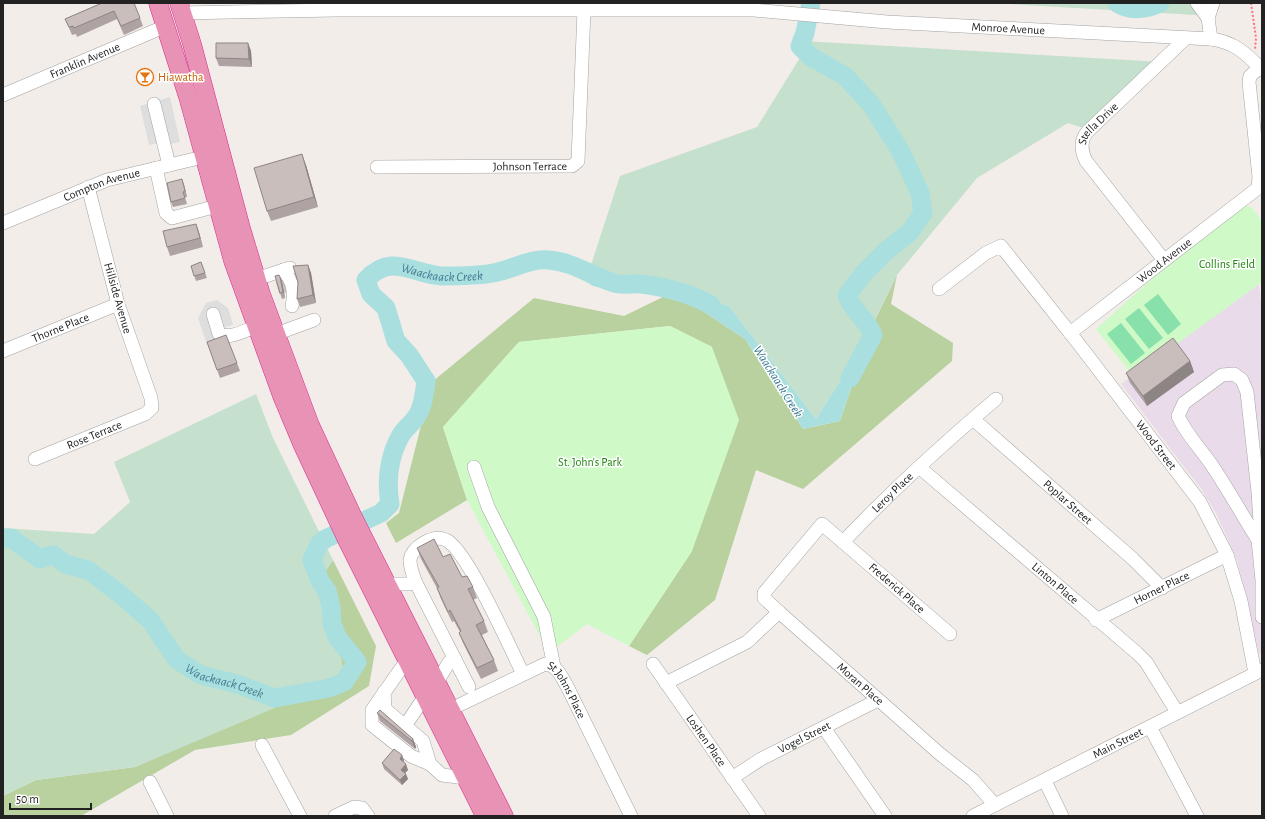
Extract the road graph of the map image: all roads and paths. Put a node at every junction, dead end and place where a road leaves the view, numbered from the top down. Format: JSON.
{"nodes":[{"id":1,"x":158,"y":3,"type":"edge"},
{"id":2,"x":1197,"y":3,"type":"edge"},
{"id":3,"x":1213,"y":3,"type":"edge"},
{"id":4,"x":1251,"y":3,"type":"edge"},
{"id":5,"x":751,"y":7,"type":"edge"},
{"id":6,"x":181,"y":8,"type":"edge"},
{"id":7,"x":584,"y":10,"type":"junction"},
{"id":8,"x":1208,"y":18,"type":"junction"},
{"id":9,"x":166,"y":26,"type":"junction"},
{"id":10,"x":1186,"y":38,"type":"junction"},
{"id":11,"x":1211,"y":39,"type":"junction"},
{"id":12,"x":1255,"y":49,"type":"dead end"},
{"id":13,"x":1261,"y":68,"type":"edge"},
{"id":14,"x":3,"y":95,"type":"edge"},
{"id":15,"x":154,"y":104,"type":"dead end"},
{"id":16,"x":203,"y":157,"type":"junction"},
{"id":17,"x":162,"y":166,"type":"junction"},
{"id":18,"x":378,"y":167,"type":"dead end"},
{"id":19,"x":88,"y":187,"type":"junction"},
{"id":20,"x":217,"y":206,"type":"junction"},
{"id":21,"x":3,"y":223,"type":"edge"},
{"id":22,"x":1164,"y":260,"type":"junction"},
{"id":23,"x":256,"y":279,"type":"junction"},
{"id":24,"x":939,"y":290,"type":"dead end"},
{"id":25,"x":118,"y":304,"type":"junction"},
{"id":26,"x":212,"y":314,"type":"dead end"},
{"id":27,"x":314,"y":320,"type":"dead end"},
{"id":28,"x":298,"y":326,"type":"junction"},
{"id":29,"x":255,"y":327,"type":"junction"},
{"id":30,"x":1070,"y":333,"type":"junction"},
{"id":31,"x":276,"y":334,"type":"junction"},
{"id":32,"x":3,"y":351,"type":"edge"},
{"id":33,"x":996,"y":399,"type":"dead end"},
{"id":34,"x":152,"y":408,"type":"joint"},
{"id":35,"x":973,"y":419,"type":"junction"},
{"id":36,"x":35,"y":459,"type":"dead end"},
{"id":37,"x":474,"y":467,"type":"dead end"},
{"id":38,"x":919,"y":467,"type":"junction"},
{"id":39,"x":346,"y":520,"type":"junction"},
{"id":40,"x":356,"y":540,"type":"junction"},
{"id":41,"x":1258,"y":540,"type":"junction"},
{"id":42,"x":843,"y":542,"type":"junction"},
{"id":43,"x":1228,"y":555,"type":"junction"},
{"id":44,"x":415,"y":581,"type":"junction"},
{"id":45,"x":386,"y":584,"type":"junction"},
{"id":46,"x":1162,"y":588,"type":"junction"},
{"id":47,"x":1262,"y":598,"type":"edge"},
{"id":48,"x":1241,"y":601,"type":"junction"},
{"id":49,"x":779,"y":612,"type":"junction"},
{"id":50,"x":1262,"y":617,"type":"edge"},
{"id":51,"x":1096,"y":620,"type":"junction"},
{"id":52,"x":950,"y":634,"type":"dead end"},
{"id":53,"x":455,"y":659,"type":"junction"},
{"id":54,"x":407,"y":660,"type":"junction"},
{"id":55,"x":653,"y":664,"type":"dead end"},
{"id":56,"x":554,"y":667,"type":"junction"},
{"id":57,"x":1259,"y":672,"type":"edge"},
{"id":58,"x":523,"y":674,"type":"junction"},
{"id":59,"x":666,"y":683,"type":"junction"},
{"id":60,"x":469,"y":687,"type":"dead end"},
{"id":61,"x":431,"y":690,"type":"junction"},
{"id":62,"x":384,"y":692,"type":"junction"},
{"id":63,"x":878,"y":700,"type":"junction"},
{"id":64,"x":449,"y":710,"type":"junction"},
{"id":65,"x":1177,"y":712,"type":"junction"},
{"id":66,"x":405,"y":726,"type":"junction"},
{"id":67,"x":1150,"y":727,"type":"junction"},
{"id":68,"x":824,"y":728,"type":"junction"},
{"id":69,"x":262,"y":745,"type":"dead end"},
{"id":70,"x":430,"y":764,"type":"junction"},
{"id":71,"x":466,"y":778,"type":"junction"},
{"id":72,"x":732,"y":778,"type":"junction"},
{"id":73,"x":1045,"y":781,"type":"junction"},
{"id":74,"x":150,"y":782,"type":"dead end"},
{"id":75,"x":995,"y":805,"type":"junction"},
{"id":76,"x":484,"y":814,"type":"edge"},
{"id":77,"x":168,"y":816,"type":"edge"},
{"id":78,"x":300,"y":816,"type":"edge"},
{"id":79,"x":335,"y":816,"type":"edge"},
{"id":80,"x":368,"y":816,"type":"edge"},
{"id":81,"x":504,"y":816,"type":"edge"},
{"id":82,"x":631,"y":816,"type":"edge"},
{"id":83,"x":760,"y":816,"type":"edge"},
{"id":84,"x":885,"y":816,"type":"edge"},
{"id":85,"x":973,"y":816,"type":"edge"},
{"id":86,"x":1062,"y":816,"type":"edge"},
{"id":87,"x":1198,"y":816,"type":"edge"}],
"edges":[{"from":1,"to":9,"type":"highway"},
{"from":2,"to":8,"type":"street"},
{"from":3,"to":8,"type":"street"},
{"from":4,"to":12,"type":"path"},
{"from":5,"to":7,"type":"street","name":"Monroe Avenue"},
{"from":5,"to":10,"type":"street","name":"Monroe Avenue"},
{"from":6,"to":7,"type":"street","name":"Monroe Avenue"},
{"from":6,"to":23,"type":"highway"},
{"from":7,"to":18,"type":"street","name":"Johnson Terrace"},
{"from":8,"to":11,"type":"street"},
{"from":9,"to":14,"type":"street","name":"Franklin Avenue"},
{"from":9,"to":16,"type":"highway"},
{"from":10,"to":11,"type":"street","name":"Monroe Avenue"},
{"from":10,"to":22,"type":"street","name":"Stella Drive"},
{"from":11,"to":13,"type":"street","name":"Monroe Avenue"},
{"from":13,"to":22,"type":"street","name":"Wood Avenue"},
{"from":15,"to":17,"type":"street"},
{"from":16,"to":17,"type":"street","name":"Compton Avenue"},
{"from":16,"to":20,"type":"highway"},
{"from":17,"to":19,"type":"street","name":"Compton Avenue"},
{"from":17,"to":20,"type":"street"},
{"from":19,"to":21,"type":"street","name":"Compton Avenue"},
{"from":19,"to":25,"type":"street","name":"Hillside Avenue"},
{"from":20,"to":29,"type":"highway"},
{"from":22,"to":30,"type":"street","name":"Wood Avenue"},
{"from":23,"to":28,"type":"street"},
{"from":23,"to":31,"type":"highway"},
{"from":24,"to":30,"type":"street","name":"Wood Street"},
{"from":25,"to":32,"type":"street","name":"Thorne Place"},
{"from":25,"to":34,"type":"street","name":"Hillside Avenue"},
{"from":26,"to":29,"type":"street"},
{"from":27,"to":28,"type":"street"},
{"from":28,"to":31,"type":"street"},
{"from":29,"to":39,"type":"highway"},
{"from":30,"to":43,"type":"street","name":"Wood Street"},
{"from":31,"to":39,"type":"highway"},
{"from":33,"to":35,"type":"street","name":"Leroy Place"},
{"from":34,"to":36,"type":"street","name":"Rose Terrace"},
{"from":35,"to":38,"type":"street","name":"Leroy Place"},
{"from":35,"to":46,"type":"street","name":"Poplar Street"},
{"from":37,"to":56,"type":"street"},
{"from":38,"to":42,"type":"street","name":"Leroy Place"},
{"from":38,"to":51,"type":"street","name":"Linton Place"},
{"from":39,"to":40,"type":"highway"},
{"from":40,"to":45,"type":"highway"},
{"from":40,"to":54,"type":"highway"},
{"from":41,"to":41,"type":"street"},
{"from":41,"to":47,"type":"street"},
{"from":42,"to":49,"type":"street","name":"Moran Place"},
{"from":42,"to":52,"type":"street","name":"Frederick Place"},
{"from":43,"to":46,"type":"street","name":"Horner Place"},
{"from":43,"to":48,"type":"street","name":"Wood Street"},
{"from":44,"to":45,"type":"street"},
{"from":44,"to":53,"type":"street"},
{"from":44,"to":58,"type":"street"},
{"from":45,"to":61,"type":"highway"},
{"from":46,"to":51,"type":"street","name":"Horner Place"},
{"from":47,"to":48,"type":"street"},
{"from":47,"to":50,"type":"street"},
{"from":48,"to":57,"type":"street","name":"Wood Street"},
{"from":49,"to":59,"type":"street"},
{"from":49,"to":63,"type":"street","name":"Moran Place"},
{"from":51,"to":65,"type":"street","name":"Linton Place"},
{"from":53,"to":60,"type":"street"},
{"from":53,"to":61,"type":"street"},
{"from":54,"to":61,"type":"highway"},
{"from":54,"to":62,"type":"street"},
{"from":55,"to":59,"type":"street","name":"Loshen Place"},
{"from":56,"to":58,"type":"street","name":"St Johns Place"},
{"from":56,"to":82,"type":"street","name":"St Johns Place"},
{"from":57,"to":65,"type":"street","name":"Main Street"},
{"from":58,"to":64,"type":"street","name":"St Johns Place"},
{"from":59,"to":72,"type":"street","name":"Loshen Place"},
{"from":61,"to":64,"type":"highway"},
{"from":61,"to":66,"type":"street"},
{"from":61,"to":71,"type":"highway"},
{"from":62,"to":66,"type":"street"},
{"from":62,"to":70,"type":"street"},
{"from":63,"to":68,"type":"street","name":"Vogel Street"},
{"from":63,"to":75,"type":"street","name":"Moran Place"},
{"from":64,"to":81,"type":"highway"},
{"from":65,"to":67,"type":"street","name":"Main Street"},
{"from":66,"to":70,"type":"street"},
{"from":67,"to":73,"type":"street","name":"Main Street"},
{"from":67,"to":87,"type":"street"},
{"from":68,"to":72,"type":"street","name":"Vogel Street"},
{"from":68,"to":84,"type":"street"},
{"from":69,"to":78,"type":"street"},
{"from":70,"to":71,"type":"street"},
{"from":71,"to":76,"type":"highway"},
{"from":72,"to":83,"type":"street","name":"Loshen Place"},
{"from":73,"to":75,"type":"street","name":"Main Street"},
{"from":73,"to":86,"type":"street"},
{"from":74,"to":77,"type":"street"},
{"from":75,"to":85,"type":"street","name":"Main Street"},
{"from":79,"to":80,"type":"street"}]}
